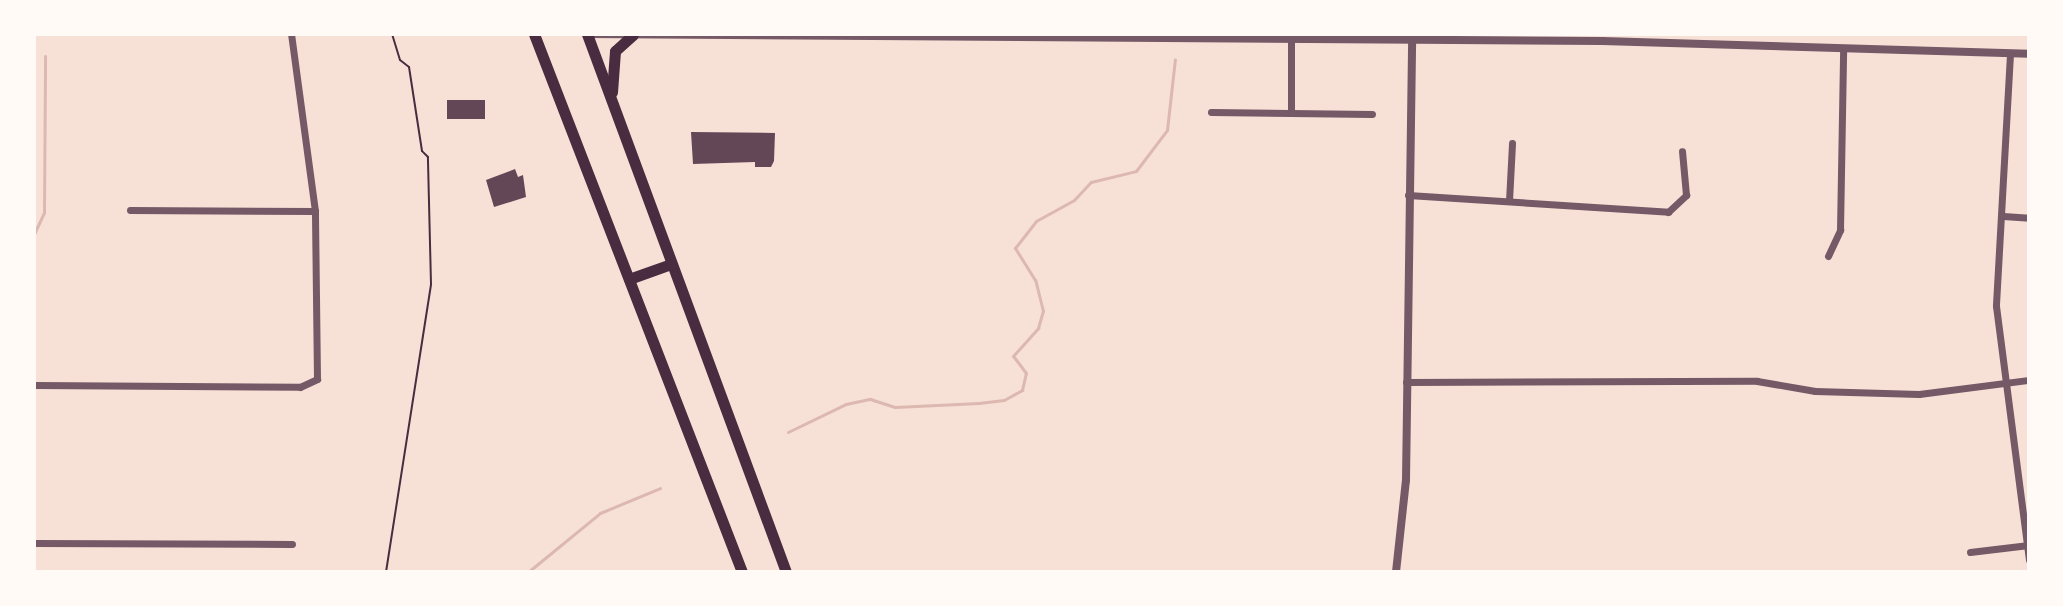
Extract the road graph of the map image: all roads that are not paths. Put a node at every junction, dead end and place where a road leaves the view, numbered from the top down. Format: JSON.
{"nodes":[{"id":1,"x":291,"y":34,"type":"edge"},
{"id":2,"x":534,"y":34,"type":"edge"},
{"id":3,"x":587,"y":34,"type":"edge"},
{"id":4,"x":633,"y":35,"type":"edge"},
{"id":5,"x":1411,"y":37,"type":"edge"},
{"id":6,"x":1291,"y":40,"type":"junction"},
{"id":7,"x":1843,"y":50,"type":"junction"},
{"id":8,"x":2010,"y":54,"type":"junction"},
{"id":9,"x":2029,"y":54,"type":"edge"},
{"id":10,"x":612,"y":100,"type":"junction"},
{"id":11,"x":1211,"y":112,"type":"dead end"},
{"id":12,"x":1291,"y":113,"type":"junction"},
{"id":13,"x":1372,"y":114,"type":"dead end"},
{"id":14,"x":1512,"y":143,"type":"dead end"},
{"id":15,"x":1682,"y":151,"type":"dead end"},
{"id":16,"x":1408,"y":195,"type":"junction"},
{"id":17,"x":1509,"y":201,"type":"junction"},
{"id":18,"x":130,"y":210,"type":"dead end"},
{"id":19,"x":315,"y":211,"type":"junction"},
{"id":20,"x":2003,"y":216,"type":"junction"},
{"id":21,"x":2029,"y":218,"type":"edge"},
{"id":22,"x":1828,"y":256,"type":"dead end"},
{"id":23,"x":671,"y":264,"type":"junction"},
{"id":24,"x":629,"y":279,"type":"junction"},
{"id":25,"x":2029,"y":380,"type":"edge"},
{"id":26,"x":1406,"y":382,"type":"junction"},
{"id":27,"x":2005,"y":384,"type":"junction"},
{"id":28,"x":34,"y":385,"type":"edge"},
{"id":29,"x":34,"y":543,"type":"edge"},
{"id":30,"x":292,"y":544,"type":"dead end"},
{"id":31,"x":2028,"y":545,"type":"edge"},
{"id":32,"x":1970,"y":552,"type":"dead end"},
{"id":33,"x":2029,"y":560,"type":"edge"},
{"id":34,"x":742,"y":572,"type":"edge"},
{"id":35,"x":786,"y":572,"type":"edge"},
{"id":36,"x":1396,"y":572,"type":"edge"}],
"edges":[{"from":1,"to":19,"type":"street"},
{"from":2,"to":24,"type":"main road"},
{"from":3,"to":4,"type":"street"},
{"from":3,"to":10,"type":"main road"},
{"from":4,"to":6,"type":"street"},
{"from":4,"to":10,"type":"main road"},
{"from":5,"to":6,"type":"street"},
{"from":5,"to":7,"type":"street"},
{"from":5,"to":16,"type":"street"},
{"from":6,"to":12,"type":"street"},
{"from":7,"to":8,"type":"street"},
{"from":7,"to":22,"type":"street"},
{"from":8,"to":9,"type":"street"},
{"from":8,"to":20,"type":"street"},
{"from":10,"to":23,"type":"main road"},
{"from":11,"to":12,"type":"street"},
{"from":12,"to":13,"type":"street"},
{"from":14,"to":17,"type":"street"},
{"from":15,"to":17,"type":"street"},
{"from":16,"to":17,"type":"street"},
{"from":16,"to":26,"type":"street"},
{"from":18,"to":19,"type":"street"},
{"from":19,"to":28,"type":"street"},
{"from":20,"to":21,"type":"street"},
{"from":20,"to":27,"type":"street"},
{"from":23,"to":24,"type":"main road"},
{"from":23,"to":35,"type":"main road"},
{"from":24,"to":34,"type":"main road"},
{"from":25,"to":27,"type":"street"},
{"from":26,"to":27,"type":"street"},
{"from":26,"to":36,"type":"street"},
{"from":27,"to":31,"type":"street"},
{"from":29,"to":30,"type":"street"},
{"from":31,"to":32,"type":"street"},
{"from":31,"to":33,"type":"street"}]}
